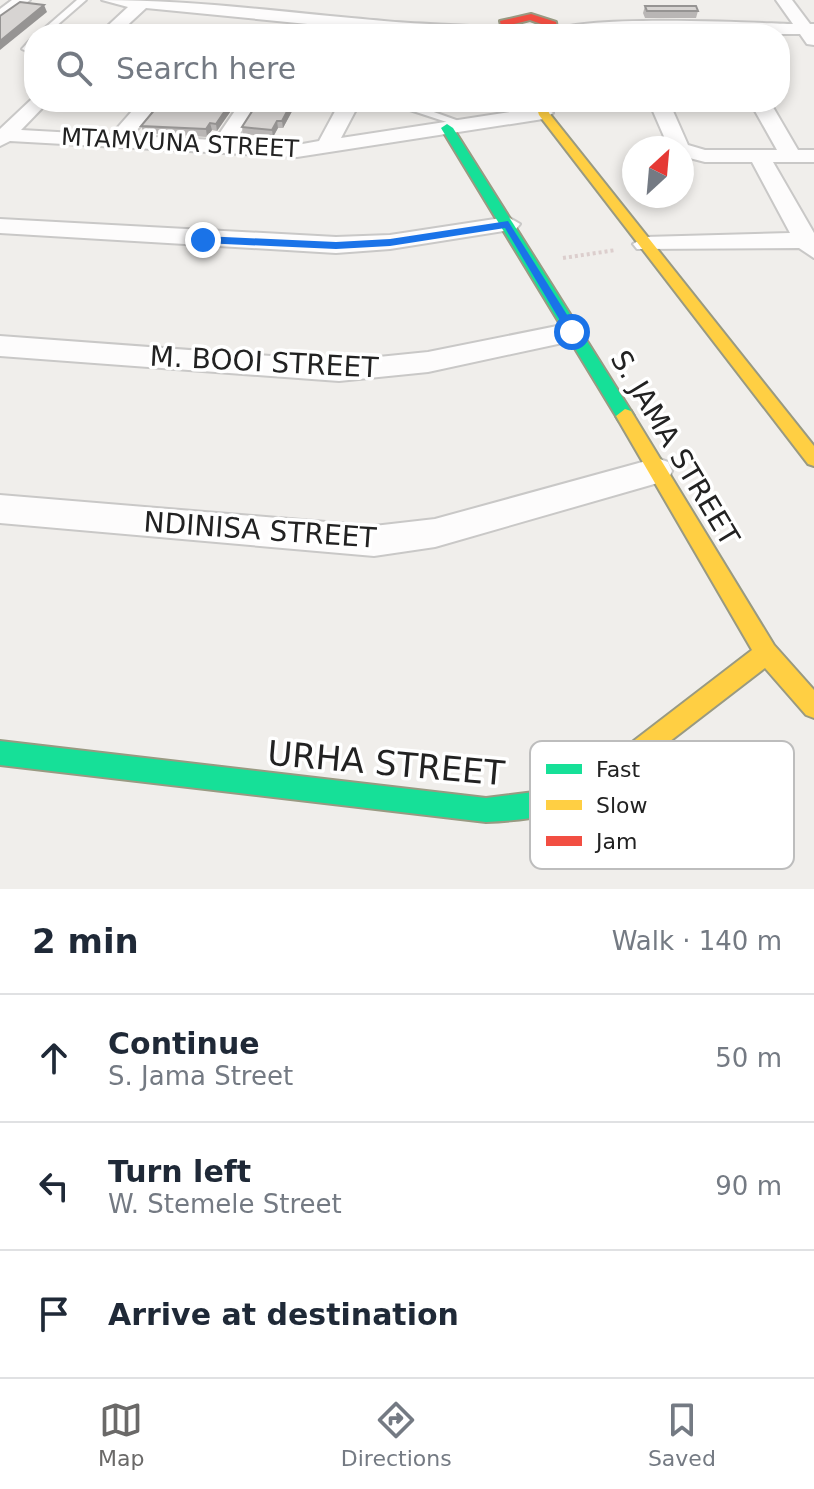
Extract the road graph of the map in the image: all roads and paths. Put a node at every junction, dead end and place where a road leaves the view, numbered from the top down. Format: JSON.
{"nodes":[{"id":1,"x":22,"y":0,"type":"edge"},
{"id":2,"x":82,"y":0,"type":"edge"},
{"id":3,"x":110,"y":0,"type":"edge"},
{"id":4,"x":521,"y":0,"type":"edge"},
{"id":5,"x":784,"y":0,"type":"edge"},
{"id":6,"x":142,"y":3,"type":"junction"},
{"id":7,"x":622,"y":9,"type":"dead end"},
{"id":8,"x":709,"y":12,"type":"dead end"},
{"id":9,"x":0,"y":17,"type":"edge"},
{"id":10,"x":54,"y":24,"type":"edge"},
{"id":11,"x":119,"y":24,"type":"edge"},
{"id":12,"x":276,"y":24,"type":"edge"},
{"id":13,"x":509,"y":24,"type":"edge"},
{"id":14,"x":546,"y":24,"type":"edge"},
{"id":15,"x":628,"y":24,"type":"edge"},
{"id":16,"x":716,"y":24,"type":"edge"},
{"id":17,"x":790,"y":33,"type":"edge"},
{"id":18,"x":811,"y":33,"type":"edge"},
{"id":19,"x":24,"y":108,"type":"edge"},
{"id":20,"x":0,"y":110,"type":"edge"},
{"id":21,"x":28,"y":112,"type":"edge"},
{"id":22,"x":142,"y":112,"type":"edge"},
{"id":23,"x":244,"y":112,"type":"edge"},
{"id":24,"x":345,"y":112,"type":"edge"},
{"id":25,"x":423,"y":112,"type":"edge"},
{"id":26,"x":519,"y":112,"type":"edge"},
{"id":27,"x":545,"y":112,"type":"edge"},
{"id":28,"x":663,"y":112,"type":"edge"},
{"id":29,"x":766,"y":112,"type":"edge"},
{"id":30,"x":456,"y":126,"type":"junction"},
{"id":31,"x":674,"y":136,"type":"edge"},
{"id":32,"x":3,"y":137,"type":"edge"},
{"id":33,"x":116,"y":142,"type":"junction"},
{"id":34,"x":326,"y":147,"type":"junction"},
{"id":35,"x":220,"y":148,"type":"junction"},
{"id":36,"x":694,"y":153,"type":"edge"},
{"id":37,"x":791,"y":156,"type":"junction"},
{"id":38,"x":814,"y":156,"type":"edge"},
{"id":39,"x":760,"y":158,"type":"junction"},
{"id":40,"x":508,"y":224,"type":"junction"},
{"id":41,"x":0,"y":226,"type":"edge"},
{"id":42,"x":811,"y":244,"type":"edge"},
{"id":43,"x":636,"y":246,"type":"junction"},
{"id":44,"x":534,"y":264,"type":"junction"},
{"id":45,"x":572,"y":332,"type":"junction"},
{"id":46,"x":0,"y":346,"type":"edge"},
{"id":47,"x":814,"y":459,"type":"edge"},
{"id":48,"x":657,"y":471,"type":"junction"},
{"id":49,"x":0,"y":509,"type":"edge"},
{"id":50,"x":766,"y":653,"type":"junction"},
{"id":51,"x":814,"y":707,"type":"edge"},
{"id":52,"x":652,"y":741,"type":"edge"},
{"id":53,"x":0,"y":753,"type":"edge"},
{"id":54,"x":530,"y":808,"type":"edge"}],
"edges":[{"from":1,"to":9,"type":"street"},
{"from":2,"to":10,"type":"lane"},
{"from":3,"to":6,"type":"street"},
{"from":4,"to":13,"type":"street"},
{"from":4,"to":14,"type":"street"},
{"from":5,"to":18,"type":"street"},
{"from":6,"to":11,"type":"street"},
{"from":6,"to":12,"type":"street"},
{"from":7,"to":15,"type":"street"},
{"from":8,"to":16,"type":"street"},
{"from":17,"to":18,"type":"street"},
{"from":19,"to":20,"type":"street"},
{"from":21,"to":32,"type":"street"},
{"from":22,"to":33,"type":"street"},
{"from":23,"to":35,"type":"street"},
{"from":24,"to":34,"type":"street"},
{"from":25,"to":30,"type":"lane"},
{"from":26,"to":30,"type":"street","name":"MTAMVUNA STREET"},
{"from":27,"to":43,"type":"street"},
{"from":28,"to":31,"type":"street"},
{"from":29,"to":37,"type":"street"},
{"from":30,"to":34,"type":"street","name":"MTAMVUNA STREET"},
{"from":30,"to":40,"type":"street","name":"S. JAMA STREET"},
{"from":32,"to":33,"type":"street","name":"MTAMVUNA STREET"},
{"from":33,"to":35,"type":"street","name":"MTAMVUNA STREET"},
{"from":34,"to":35,"type":"street","name":"MTAMVUNA STREET"},
{"from":36,"to":39,"type":"street"},
{"from":37,"to":38,"type":"street"},
{"from":37,"to":39,"type":"street"},
{"from":39,"to":42,"type":"street"},
{"from":40,"to":41,"type":"street"},
{"from":40,"to":44,"type":"street","name":"S. JAMA STREET"},
{"from":42,"to":43,"type":"street"},
{"from":43,"to":44,"type":"path"},
{"from":43,"to":47,"type":"street"},
{"from":44,"to":45,"type":"street","name":"S. JAMA STREET"},
{"from":45,"to":46,"type":"street","name":"M. BOOI STREET"},
{"from":45,"to":48,"type":"street","name":"S. JAMA STREET"},
{"from":48,"to":49,"type":"street","name":"NDINISA STREET"},
{"from":48,"to":50,"type":"street","name":"S. JAMA STREET"},
{"from":50,"to":51,"type":"street","name":"S. JAMA STREET"},
{"from":50,"to":52,"type":"street","name":"URHA STREET"},
{"from":53,"to":54,"type":"street","name":"URHA STREET"}]}
